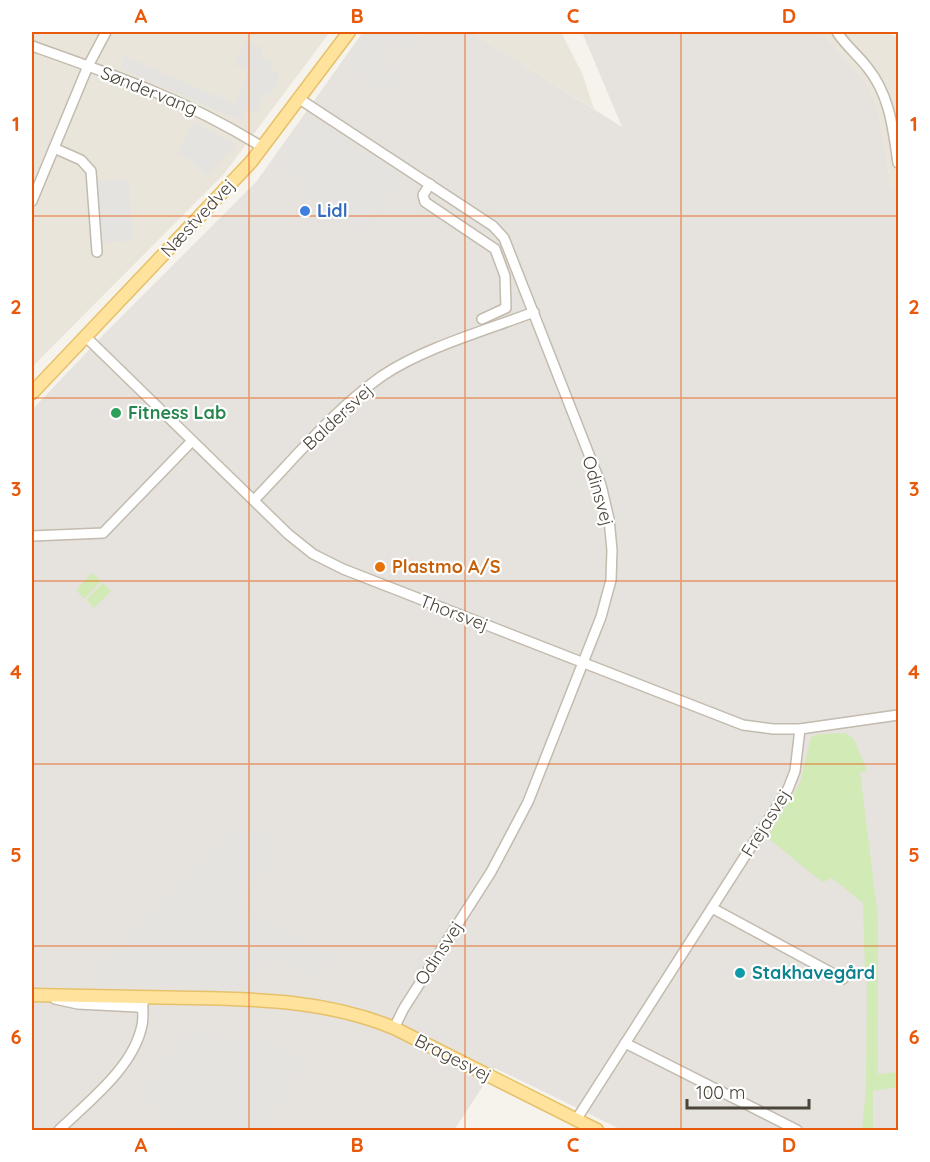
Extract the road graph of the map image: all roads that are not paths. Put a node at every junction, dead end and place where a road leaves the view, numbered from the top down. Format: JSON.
{"nodes":[{"id":1,"x":106,"y":32,"type":"edge"},
{"id":2,"x":349,"y":32,"type":"edge"},
{"id":3,"x":837,"y":32,"type":"edge"},
{"id":4,"x":32,"y":46,"type":"edge"},
{"id":5,"x":88,"y":66,"type":"junction"},
{"id":6,"x":298,"y":98,"type":"junction"},
{"id":7,"x":894,"y":110,"type":"edge"},
{"id":8,"x":262,"y":147,"type":"junction"},
{"id":9,"x":54,"y":148,"type":"junction"},
{"id":10,"x":898,"y":163,"type":"edge"},
{"id":11,"x":430,"y":184,"type":"junction"},
{"id":12,"x":32,"y":201,"type":"edge"},
{"id":13,"x":97,"y":252,"type":"dead end"},
{"id":14,"x":513,"y":262,"type":"junction"},
{"id":15,"x":502,"y":267,"type":"junction"},
{"id":16,"x":534,"y":312,"type":"junction"},
{"id":17,"x":482,"y":318,"type":"dead end"},
{"id":18,"x":86,"y":337,"type":"junction"},
{"id":19,"x":32,"y":393,"type":"edge"},
{"id":20,"x":192,"y":441,"type":"junction"},
{"id":21,"x":254,"y":500,"type":"junction"},
{"id":22,"x":32,"y":536,"type":"edge"},
{"id":23,"x":583,"y":663,"type":"junction"},
{"id":24,"x":898,"y":715,"type":"edge"},
{"id":25,"x":800,"y":729,"type":"junction"},
{"id":26,"x":712,"y":908,"type":"junction"},
{"id":27,"x":843,"y":979,"type":"dead end"},
{"id":28,"x":32,"y":996,"type":"edge"},
{"id":29,"x":145,"y":1003,"type":"junction"},
{"id":30,"x":302,"y":1004,"type":"junction"},
{"id":31,"x":394,"y":1028,"type":"junction"},
{"id":32,"x":625,"y":1043,"type":"junction"},
{"id":33,"x":576,"y":1120,"type":"junction"},
{"id":34,"x":59,"y":1131,"type":"edge"},
{"id":35,"x":597,"y":1131,"type":"edge"},
{"id":36,"x":796,"y":1131,"type":"edge"}],
"edges":[{"from":1,"to":5,"type":"street"},
{"from":2,"to":6,"type":"main road","name":"Næstvedvej"},
{"from":3,"to":7,"type":"street"},
{"from":4,"to":5,"type":"street","name":"Søndervang"},
{"from":5,"to":8,"type":"street","name":"Søndervang"},
{"from":5,"to":9,"type":"street"},
{"from":6,"to":8,"type":"main road","name":"Næstvedvej"},
{"from":6,"to":11,"type":"street","name":"Odinsvej"},
{"from":7,"to":10,"type":"street"},
{"from":8,"to":18,"type":"main road","name":"Næstvedvej"},
{"from":9,"to":12,"type":"street"},
{"from":9,"to":13,"type":"street"},
{"from":11,"to":14,"type":"street","name":"Odinsvej"},
{"from":11,"to":15,"type":"street"},
{"from":14,"to":15,"type":"street"},
{"from":14,"to":16,"type":"street","name":"Odinsvej"},
{"from":15,"to":17,"type":"street"},
{"from":16,"to":21,"type":"street","name":"Baldersvej"},
{"from":16,"to":23,"type":"street","name":"Odinsvej"},
{"from":18,"to":19,"type":"main road","name":"Næstvedvej"},
{"from":18,"to":20,"type":"street","name":"Thorsvej"},
{"from":20,"to":21,"type":"street","name":"Thorsvej"},
{"from":20,"to":22,"type":"street"},
{"from":21,"to":23,"type":"street","name":"Thorsvej"},
{"from":23,"to":25,"type":"street","name":"Thorsvej"},
{"from":23,"to":31,"type":"street","name":"Odinsvej"},
{"from":24,"to":25,"type":"street","name":"Thorsvej"},
{"from":25,"to":26,"type":"street","name":"Frejasvej"},
{"from":26,"to":27,"type":"street"},
{"from":26,"to":32,"type":"street","name":"Frejasvej"},
{"from":28,"to":29,"type":"main road","name":"Bragesvej"},
{"from":28,"to":29,"type":"main road","name":"Bragesvej"},
{"from":29,"to":30,"type":"main road","name":"Bragesvej"},
{"from":29,"to":30,"type":"main road","name":"Bragesvej"},
{"from":29,"to":34,"type":"street"},
{"from":30,"to":31,"type":"main road","name":"Bragesvej"},
{"from":31,"to":33,"type":"main road","name":"Bragesvej"},
{"from":32,"to":33,"type":"street","name":"Frejasvej"},
{"from":32,"to":36,"type":"street"},
{"from":33,"to":35,"type":"main road","name":"Bragesvej"}]}
